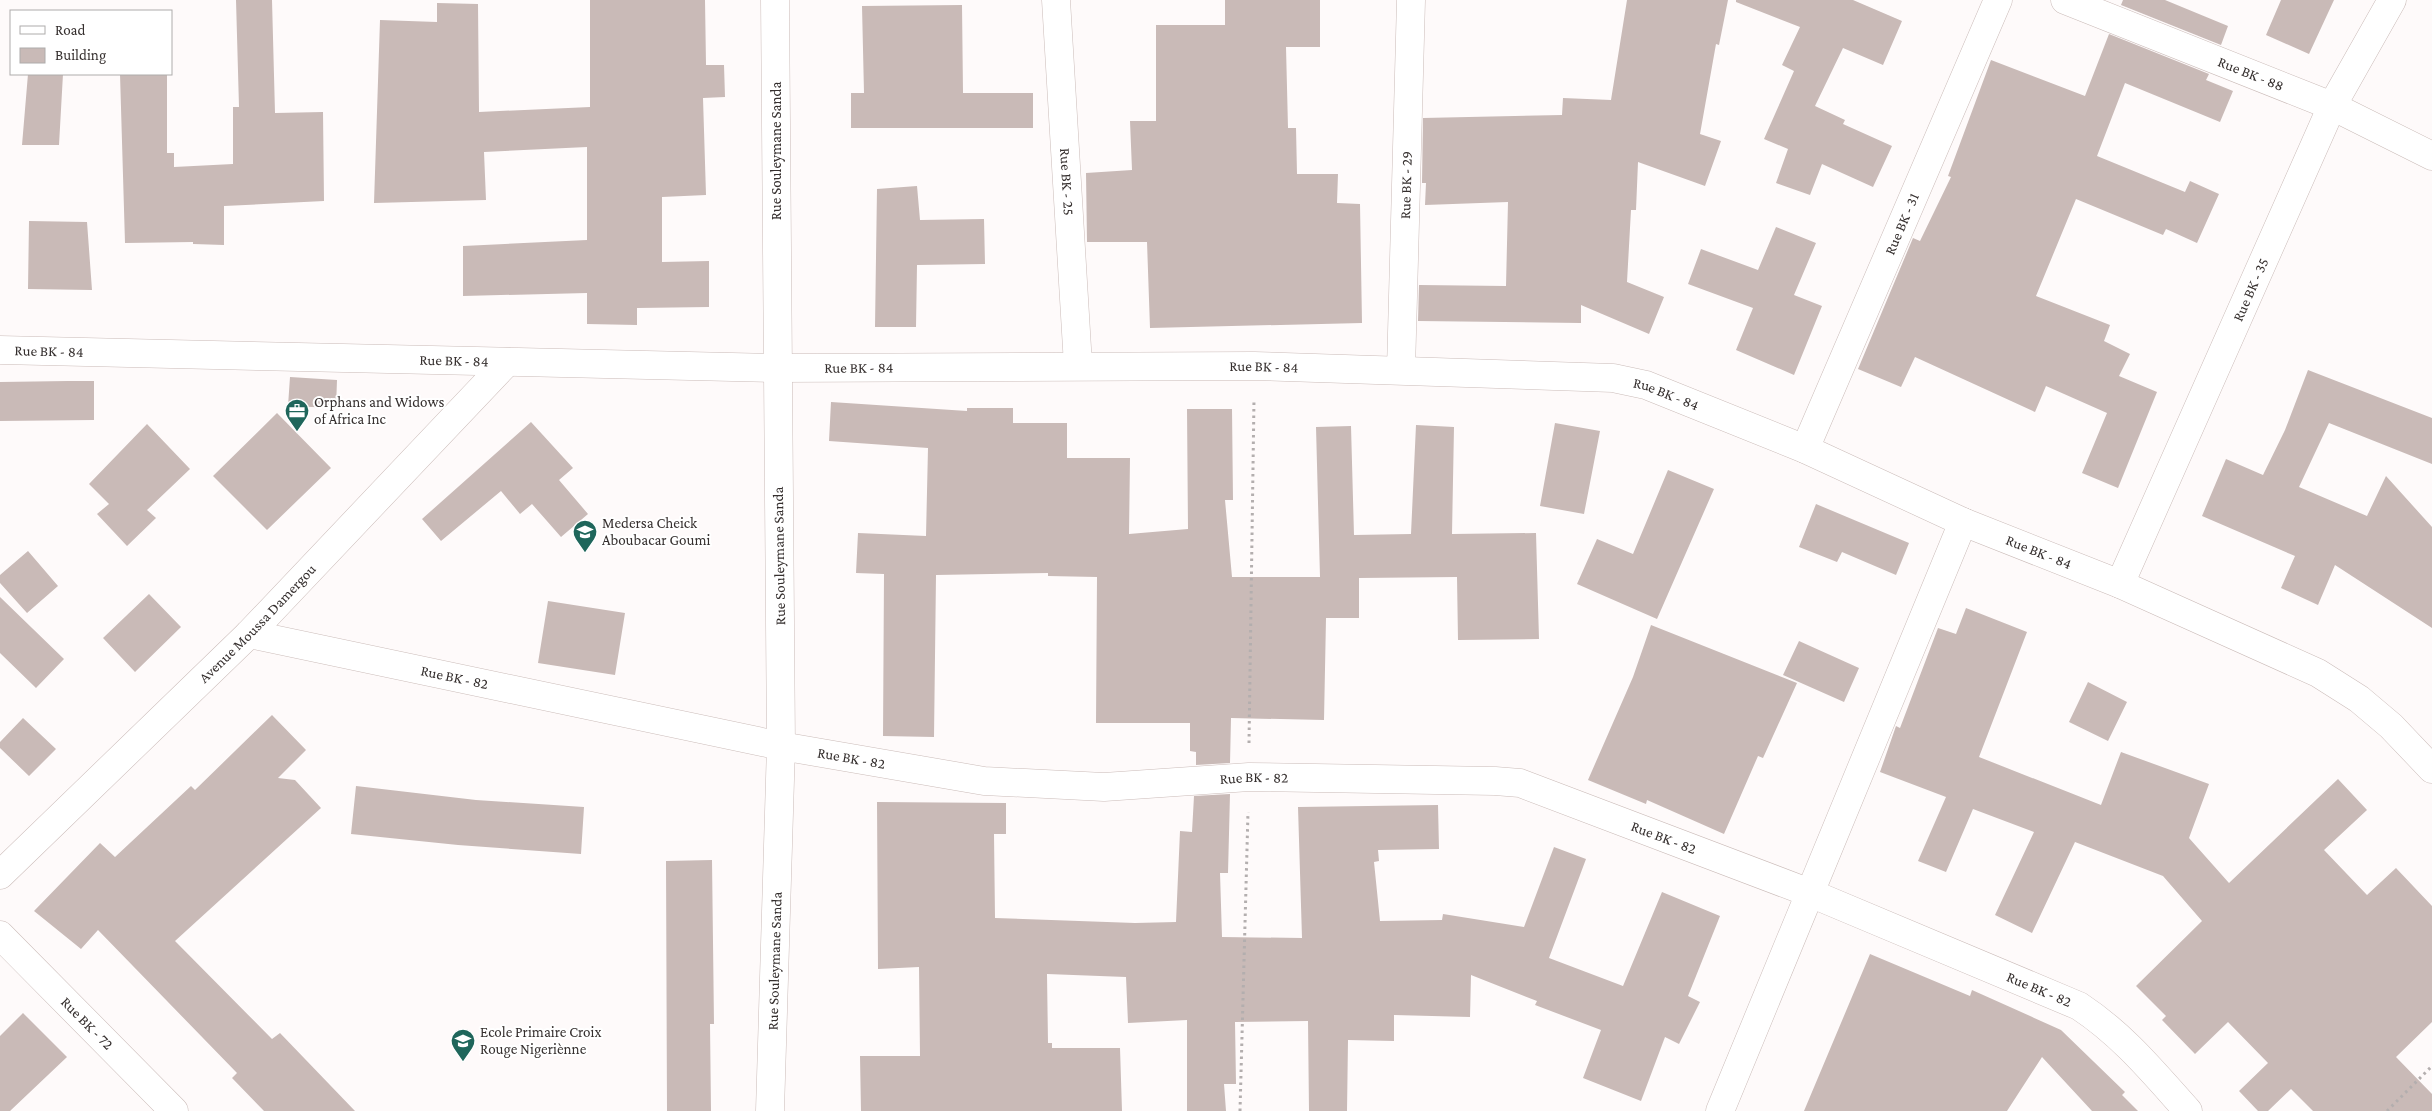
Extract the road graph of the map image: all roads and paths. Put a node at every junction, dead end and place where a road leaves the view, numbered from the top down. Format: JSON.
{"nodes":[{"id":1,"x":775,"y":0,"type":"edge"},
{"id":2,"x":1056,"y":0,"type":"edge"},
{"id":3,"x":1411,"y":0,"type":"edge"},
{"id":4,"x":1998,"y":0,"type":"edge"},
{"id":5,"x":2065,"y":0,"type":"edge"},
{"id":6,"x":2392,"y":0,"type":"edge"},
{"id":7,"x":2332,"y":106,"type":"junction"},
{"id":8,"x":2432,"y":156,"type":"edge"},
{"id":9,"x":0,"y":350,"type":"edge"},
{"id":10,"x":507,"y":362,"type":"junction"},
{"id":11,"x":1078,"y":365,"type":"junction"},
{"id":12,"x":1254,"y":366,"type":"junction"},
{"id":13,"x":777,"y":368,"type":"junction"},
{"id":14,"x":1401,"y":370,"type":"junction"},
{"id":15,"x":1805,"y":449,"type":"junction"},
{"id":16,"x":1963,"y":522,"type":"junction"},
{"id":17,"x":2120,"y":584,"type":"junction"},
{"id":18,"x":249,"y":634,"type":"junction"},
{"id":19,"x":781,"y":746,"type":"junction"},
{"id":20,"x":2432,"y":769,"type":"edge"},
{"id":21,"x":1249,"y":777,"type":"junction"},
{"id":22,"x":0,"y":876,"type":"edge"},
{"id":23,"x":1810,"y":893,"type":"junction"},
{"id":24,"x":0,"y":935,"type":"edge"},
{"id":25,"x":2432,"y":1066,"type":"edge"},
{"id":26,"x":174,"y":1111,"type":"edge"},
{"id":27,"x":770,"y":1111,"type":"edge"},
{"id":28,"x":1240,"y":1111,"type":"edge"},
{"id":29,"x":1720,"y":1111,"type":"edge"},
{"id":30,"x":2188,"y":1111,"type":"edge"},
{"id":31,"x":2387,"y":1111,"type":"edge"}],
"edges":[{"from":1,"to":13,"type":"street","name":"Rue Souleymane Sanda"},
{"from":2,"to":11,"type":"street","name":"Rue BK - 25"},
{"from":3,"to":14,"type":"street","name":"Rue BK - 29"},
{"from":4,"to":15,"type":"street","name":"Rue BK - 31"},
{"from":5,"to":7,"type":"street","name":"Rue BK - 88"},
{"from":6,"to":7,"type":"street","name":"Rue BK - 35"},
{"from":7,"to":8,"type":"street","name":"Rue BK - 88"},
{"from":7,"to":17,"type":"street","name":"Rue BK - 35"},
{"from":9,"to":10,"type":"street","name":"Rue BK - 84"},
{"from":10,"to":13,"type":"street","name":"Rue BK - 84"},
{"from":10,"to":18,"type":"street","name":"Avenue Moussa Damergou"},
{"from":11,"to":12,"type":"street","name":"Rue BK - 84"},
{"from":11,"to":13,"type":"street","name":"Rue BK - 84"},
{"from":12,"to":14,"type":"street","name":"Rue BK - 84"},
{"from":12,"to":21,"type":"path"},
{"from":13,"to":19,"type":"street","name":"Rue Souleymane Sanda"},
{"from":14,"to":15,"type":"street","name":"Rue BK - 84"},
{"from":15,"to":16,"type":"street","name":"Rue BK - 84"},
{"from":16,"to":17,"type":"street","name":"Rue BK - 84"},
{"from":16,"to":23,"type":"street"},
{"from":17,"to":20,"type":"street","name":"Rue BK - 84"},
{"from":18,"to":19,"type":"street","name":"Rue BK - 82"},
{"from":18,"to":22,"type":"street","name":"Avenue Moussa Damergou"},
{"from":19,"to":21,"type":"street","name":"Rue BK - 82"},
{"from":19,"to":27,"type":"street","name":"Rue Souleymane Sanda"},
{"from":21,"to":23,"type":"street","name":"Rue BK - 82"},
{"from":21,"to":28,"type":"path"},
{"from":23,"to":29,"type":"street"},
{"from":23,"to":30,"type":"street","name":"Rue BK - 82"},
{"from":24,"to":26,"type":"street","name":"Rue BK - 72"},
{"from":25,"to":31,"type":"path"}]}
